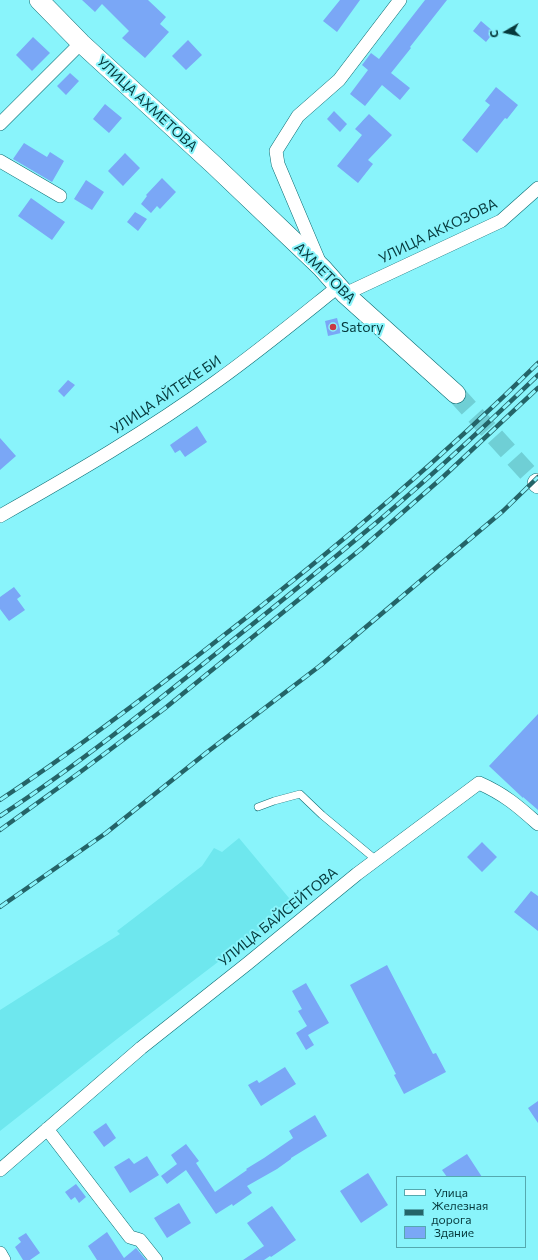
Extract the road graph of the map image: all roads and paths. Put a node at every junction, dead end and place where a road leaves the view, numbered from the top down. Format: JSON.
{"nodes":[{"id":1,"x":39,"y":0,"type":"edge"},
{"id":2,"x":400,"y":0,"type":"edge"},
{"id":3,"x":81,"y":43,"type":"junction"},
{"id":4,"x":0,"y":124,"type":"edge"},
{"id":5,"x":0,"y":161,"type":"edge"},
{"id":6,"x":214,"y":165,"type":"joint"},
{"id":7,"x":538,"y":188,"type":"edge"},
{"id":8,"x":60,"y":196,"type":"dead end"},
{"id":9,"x":322,"y":268,"type":"junction"},
{"id":10,"x":342,"y":290,"type":"junction"},
{"id":11,"x":456,"y":394,"type":"tunnel mouth"},
{"id":12,"x":0,"y":516,"type":"edge"},
{"id":13,"x":258,"y":807,"type":"dead end"},
{"id":14,"x":538,"y":824,"type":"edge"},
{"id":15,"x":376,"y":860,"type":"junction"},
{"id":16,"x":47,"y":1129,"type":"junction"},
{"id":17,"x":0,"y":1170,"type":"edge"},
{"id":18,"x":0,"y":1253,"type":"edge"},
{"id":19,"x":4,"y":1260,"type":"edge"},
{"id":20,"x":156,"y":1260,"type":"edge"}],
"edges":[{"from":1,"to":3,"type":"main road","name":"УЛИЦА АХМЕТОВА"},
{"from":2,"to":9,"type":"street"},
{"from":3,"to":4,"type":"street"},
{"from":3,"to":6,"type":"main road","name":"УЛИЦА АХМЕТОВА"},
{"from":5,"to":8,"type":"street"},
{"from":6,"to":9,"type":"main road","name":"АХМЕТОВА"},
{"from":7,"to":10,"type":"street","name":"УЛИЦА АККОЗОВА"},
{"from":9,"to":10,"type":"main road","name":"АХМЕТОВА"},
{"from":10,"to":11,"type":"main road","name":"АХМЕТОВА"},
{"from":10,"to":12,"type":"street","name":"УЛИЦА АЙТЕКЕ БИ"},
{"from":13,"to":15,"type":"lane"},
{"from":14,"to":15,"type":"street","name":"УЛИЦА БАЙСЕЙТОВА"},
{"from":15,"to":16,"type":"street","name":"УЛИЦА БАЙСЕЙТОВА"},
{"from":16,"to":17,"type":"street","name":"УЛИЦА БАЙСЕЙТОВА"},
{"from":16,"to":20,"type":"street"},
{"from":18,"to":19,"type":"street"}]}
